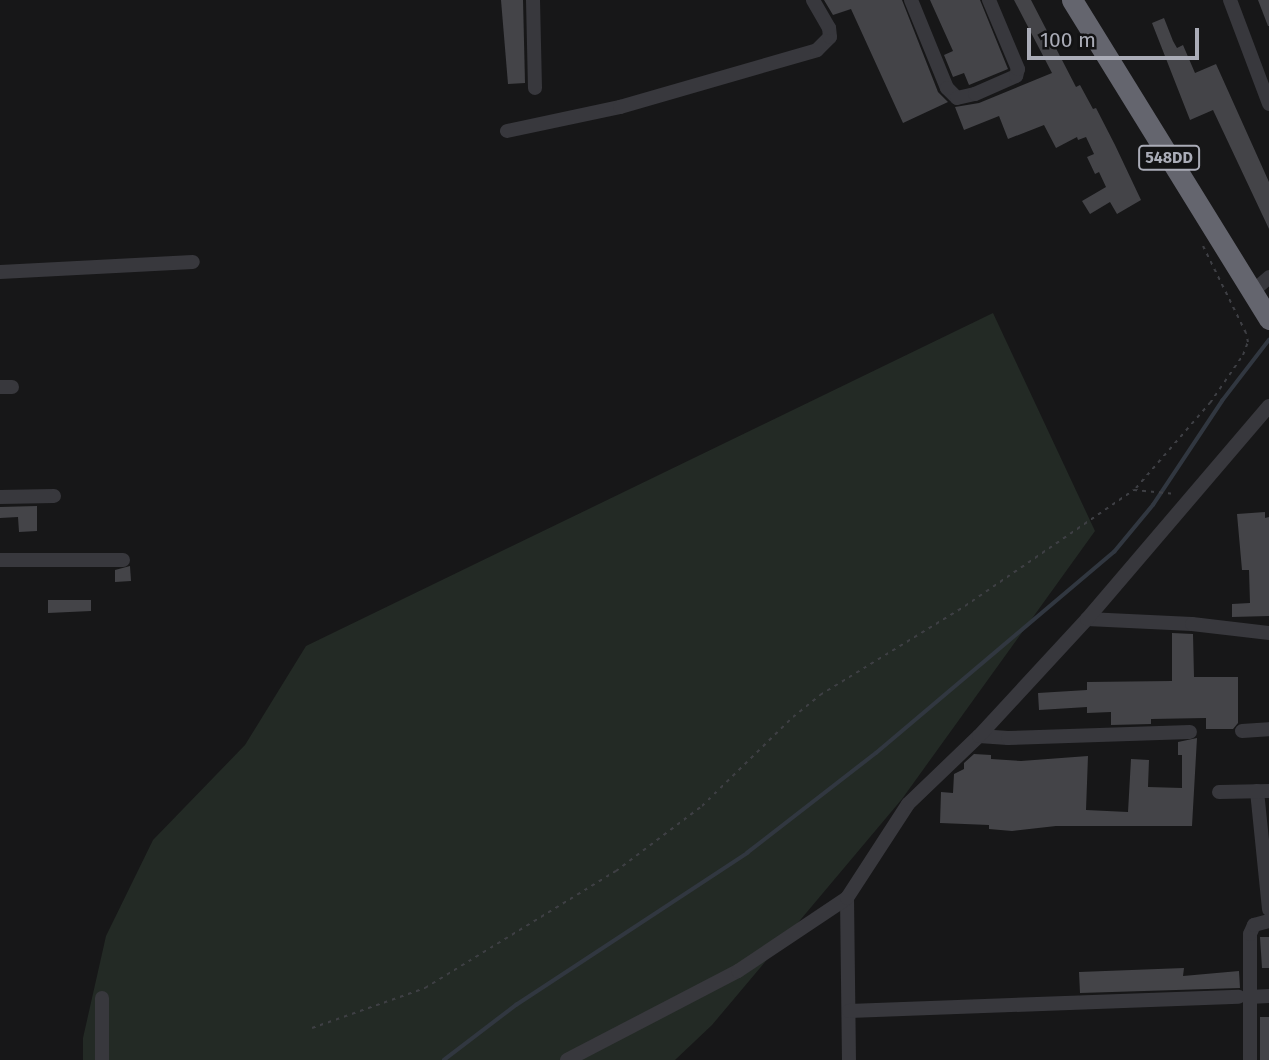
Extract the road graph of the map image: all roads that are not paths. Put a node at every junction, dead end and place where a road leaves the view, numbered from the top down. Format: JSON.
{"nodes":[{"id":1,"x":533,"y":0,"type":"edge"},
{"id":2,"x":813,"y":0,"type":"edge"},
{"id":3,"x":911,"y":0,"type":"edge"},
{"id":4,"x":989,"y":0,"type":"edge"},
{"id":5,"x":1072,"y":0,"type":"edge"},
{"id":6,"x":1230,"y":0,"type":"edge"},
{"id":7,"x":535,"y":88,"type":"dead end"},
{"id":8,"x":1269,"y":104,"type":"edge"},
{"id":9,"x":507,"y":131,"type":"dead end"},
{"id":10,"x":194,"y":262,"type":"dead end"},
{"id":11,"x":0,"y":272,"type":"edge"},
{"id":12,"x":1269,"y":277,"type":"edge"},
{"id":13,"x":1252,"y":292,"type":"junction"},
{"id":14,"x":1268,"y":318,"type":"edge"},
{"id":15,"x":1269,"y":406,"type":"edge"},
{"id":16,"x":54,"y":496,"type":"dead end"},
{"id":17,"x":0,"y":498,"type":"edge"},
{"id":18,"x":0,"y":560,"type":"edge"},
{"id":19,"x":123,"y":560,"type":"dead end"},
{"id":20,"x":1087,"y":619,"type":"junction"},
{"id":21,"x":1269,"y":633,"type":"edge"},
{"id":22,"x":1269,"y":729,"type":"edge"},
{"id":23,"x":1190,"y":732,"type":"dead end"},
{"id":24,"x":1242,"y":732,"type":"dead end"},
{"id":25,"x":979,"y":736,"type":"junction"},
{"id":26,"x":1263,"y":791,"type":"edge"},
{"id":27,"x":1219,"y":792,"type":"dead end"},
{"id":28,"x":847,"y":898,"type":"junction"},
{"id":29,"x":1269,"y":908,"type":"edge"},
{"id":30,"x":1269,"y":921,"type":"edge"},
{"id":31,"x":1269,"y":996,"type":"edge"},
{"id":32,"x":1244,"y":997,"type":"junction"},
{"id":33,"x":102,"y":998,"type":"dead end"},
{"id":34,"x":849,"y":1011,"type":"junction"},
{"id":35,"x":102,"y":1060,"type":"edge"},
{"id":36,"x":567,"y":1060,"type":"edge"},
{"id":37,"x":849,"y":1060,"type":"edge"},
{"id":38,"x":1251,"y":1060,"type":"edge"}],
"edges":[{"from":1,"to":7,"type":"street"},
{"from":2,"to":9,"type":"street"},
{"from":3,"to":4,"type":"street"},
{"from":5,"to":13,"type":"highway","number":"548DD"},
{"from":6,"to":8,"type":"street"},
{"from":10,"to":11,"type":"street"},
{"from":12,"to":13,"type":"street"},
{"from":13,"to":14,"type":"highway","number":"548DD"},
{"from":15,"to":20,"type":"street"},
{"from":16,"to":17,"type":"street"},
{"from":18,"to":19,"type":"street"},
{"from":20,"to":21,"type":"street"},
{"from":20,"to":25,"type":"street"},
{"from":22,"to":24,"type":"street"},
{"from":23,"to":25,"type":"street"},
{"from":25,"to":28,"type":"street"},
{"from":26,"to":27,"type":"street"},
{"from":26,"to":29,"type":"street"},
{"from":28,"to":34,"type":"street"},
{"from":28,"to":36,"type":"street"},
{"from":30,"to":32,"type":"street"},
{"from":31,"to":32,"type":"street"},
{"from":32,"to":34,"type":"street"},
{"from":32,"to":38,"type":"street"},
{"from":33,"to":35,"type":"street"},
{"from":34,"to":37,"type":"street"}]}
